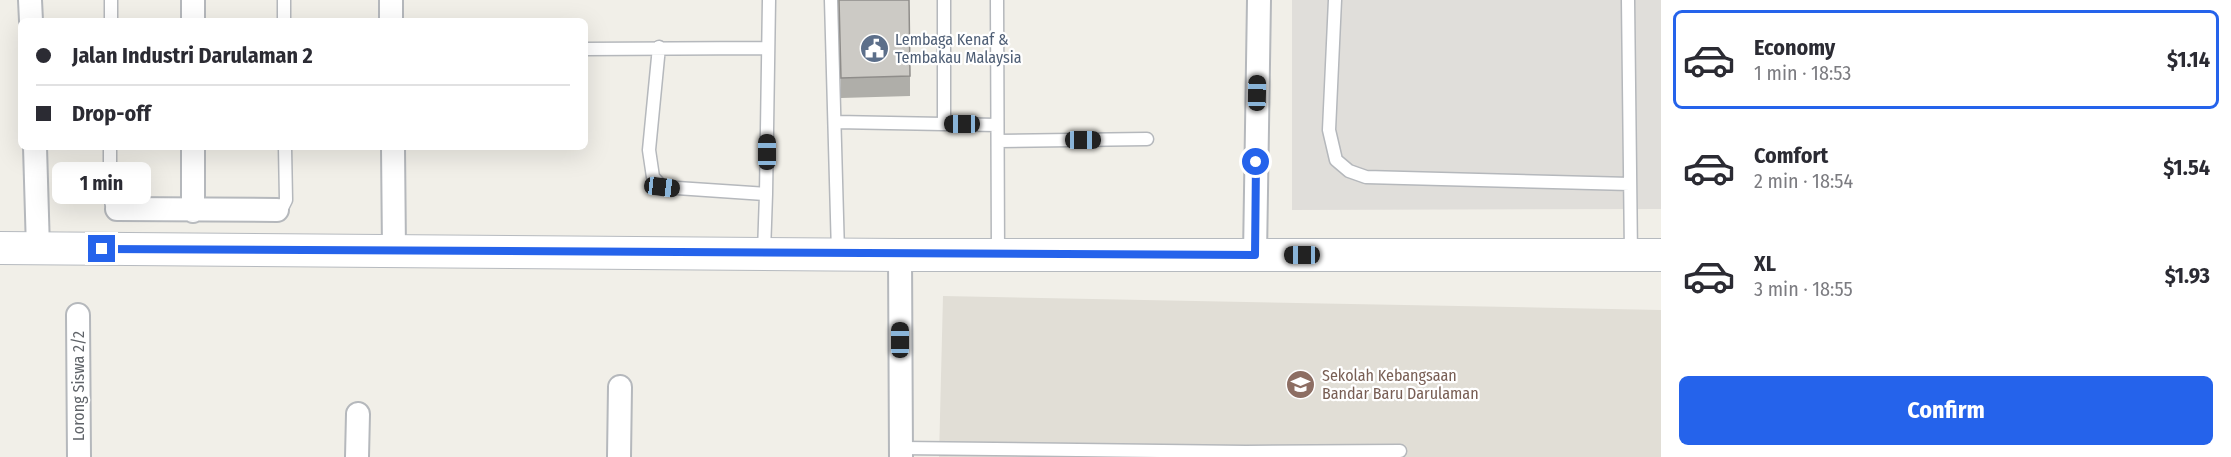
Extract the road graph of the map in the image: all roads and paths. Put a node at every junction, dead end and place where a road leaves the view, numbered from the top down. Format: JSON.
{"nodes":[{"id":1,"x":30,"y":0,"type":"edge"},
{"id":2,"x":111,"y":0,"type":"edge"},
{"id":3,"x":193,"y":0,"type":"edge"},
{"id":4,"x":284,"y":0,"type":"edge"},
{"id":5,"x":391,"y":0,"type":"edge"},
{"id":6,"x":769,"y":0,"type":"edge"},
{"id":7,"x":831,"y":0,"type":"edge"},
{"id":8,"x":944,"y":0,"type":"edge"},
{"id":9,"x":997,"y":0,"type":"edge"},
{"id":10,"x":1259,"y":0,"type":"edge"},
{"id":11,"x":1335,"y":0,"type":"edge"},
{"id":12,"x":1628,"y":0,"type":"edge"},
{"id":13,"x":31,"y":18,"type":"edge"},
{"id":14,"x":111,"y":18,"type":"edge"},
{"id":15,"x":193,"y":18,"type":"edge"},
{"id":16,"x":284,"y":18,"type":"edge"},
{"id":17,"x":391,"y":18,"type":"edge"},
{"id":18,"x":659,"y":47,"type":"junction"},
{"id":19,"x":768,"y":48,"type":"junction"},
{"id":20,"x":588,"y":49,"type":"edge"},
{"id":21,"x":836,"y":122,"type":"junction"},
{"id":22,"x":944,"y":124,"type":"junction"},
{"id":23,"x":997,"y":125,"type":"junction"},
{"id":24,"x":1147,"y":139,"type":"dead end"},
{"id":25,"x":998,"y":141,"type":"junction"},
{"id":26,"x":35,"y":150,"type":"edge"},
{"id":27,"x":110,"y":150,"type":"edge"},
{"id":28,"x":193,"y":150,"type":"edge"},
{"id":29,"x":285,"y":150,"type":"edge"},
{"id":30,"x":393,"y":150,"type":"edge"},
{"id":31,"x":1630,"y":184,"type":"junction"},
{"id":32,"x":766,"y":194,"type":"junction"},
{"id":33,"x":117,"y":209,"type":"joint"},
{"id":34,"x":277,"y":210,"type":"joint"},
{"id":35,"x":193,"y":211,"type":"junction"},
{"id":36,"x":0,"y":248,"type":"edge"},
{"id":37,"x":38,"y":249,"type":"junction"},
{"id":38,"x":394,"y":251,"type":"junction"},
{"id":39,"x":764,"y":252,"type":"junction"},
{"id":40,"x":838,"y":253,"type":"junction"},
{"id":41,"x":998,"y":254,"type":"junction"},
{"id":42,"x":900,"y":255,"type":"junction"},
{"id":43,"x":1255,"y":255,"type":"junction"},
{"id":44,"x":1646,"y":256,"type":"edge"},
{"id":45,"x":78,"y":315,"type":"dead end"},
{"id":46,"x":620,"y":387,"type":"dead end"},
{"id":47,"x":358,"y":414,"type":"dead end"},
{"id":48,"x":1400,"y":451,"type":"dead end"},
{"id":49,"x":901,"y":452,"type":"edge"},
{"id":50,"x":1003,"y":453,"type":"edge"},
{"id":51,"x":1246,"y":455,"type":"edge"},
{"id":52,"x":79,"y":457,"type":"edge"},
{"id":53,"x":357,"y":457,"type":"edge"},
{"id":54,"x":619,"y":457,"type":"edge"}],
"edges":[{"from":1,"to":13,"type":"street"},
{"from":2,"to":14,"type":"lane"},
{"from":3,"to":15,"type":"street"},
{"from":4,"to":16,"type":"lane"},
{"from":5,"to":17,"type":"street"},
{"from":6,"to":19,"type":"lane"},
{"from":7,"to":21,"type":"lane"},
{"from":8,"to":22,"type":"lane"},
{"from":9,"to":23,"type":"lane"},
{"from":10,"to":43,"type":"street"},
{"from":11,"to":31,"type":"lane"},
{"from":12,"to":31,"type":"lane"},
{"from":18,"to":19,"type":"lane"},
{"from":18,"to":20,"type":"lane"},
{"from":18,"to":32,"type":"lane"},
{"from":19,"to":32,"type":"lane"},
{"from":21,"to":22,"type":"lane"},
{"from":21,"to":40,"type":"lane"},
{"from":22,"to":23,"type":"lane"},
{"from":23,"to":25,"type":"lane"},
{"from":24,"to":25,"type":"lane"},
{"from":25,"to":41,"type":"lane"},
{"from":26,"to":37,"type":"street"},
{"from":27,"to":33,"type":"lane"},
{"from":28,"to":35,"type":"street"},
{"from":29,"to":34,"type":"lane"},
{"from":30,"to":38,"type":"street"},
{"from":31,"to":44,"type":"lane"},
{"from":32,"to":39,"type":"lane"},
{"from":33,"to":35,"type":"street"},
{"from":34,"to":35,"type":"street"},
{"from":36,"to":37,"type":"street"},
{"from":37,"to":38,"type":"street"},
{"from":38,"to":39,"type":"street"},
{"from":39,"to":40,"type":"street"},
{"from":40,"to":42,"type":"street"},
{"from":41,"to":42,"type":"street"},
{"from":41,"to":43,"type":"street"},
{"from":42,"to":49,"type":"street"},
{"from":43,"to":44,"type":"street"},
{"from":45,"to":52,"type":"street","name":"Lorong Siswa 2/2"},
{"from":46,"to":54,"type":"street"},
{"from":47,"to":53,"type":"street"},
{"from":48,"to":51,"type":"lane"},
{"from":49,"to":50,"type":"lane"},
{"from":50,"to":51,"type":"lane"}]}
